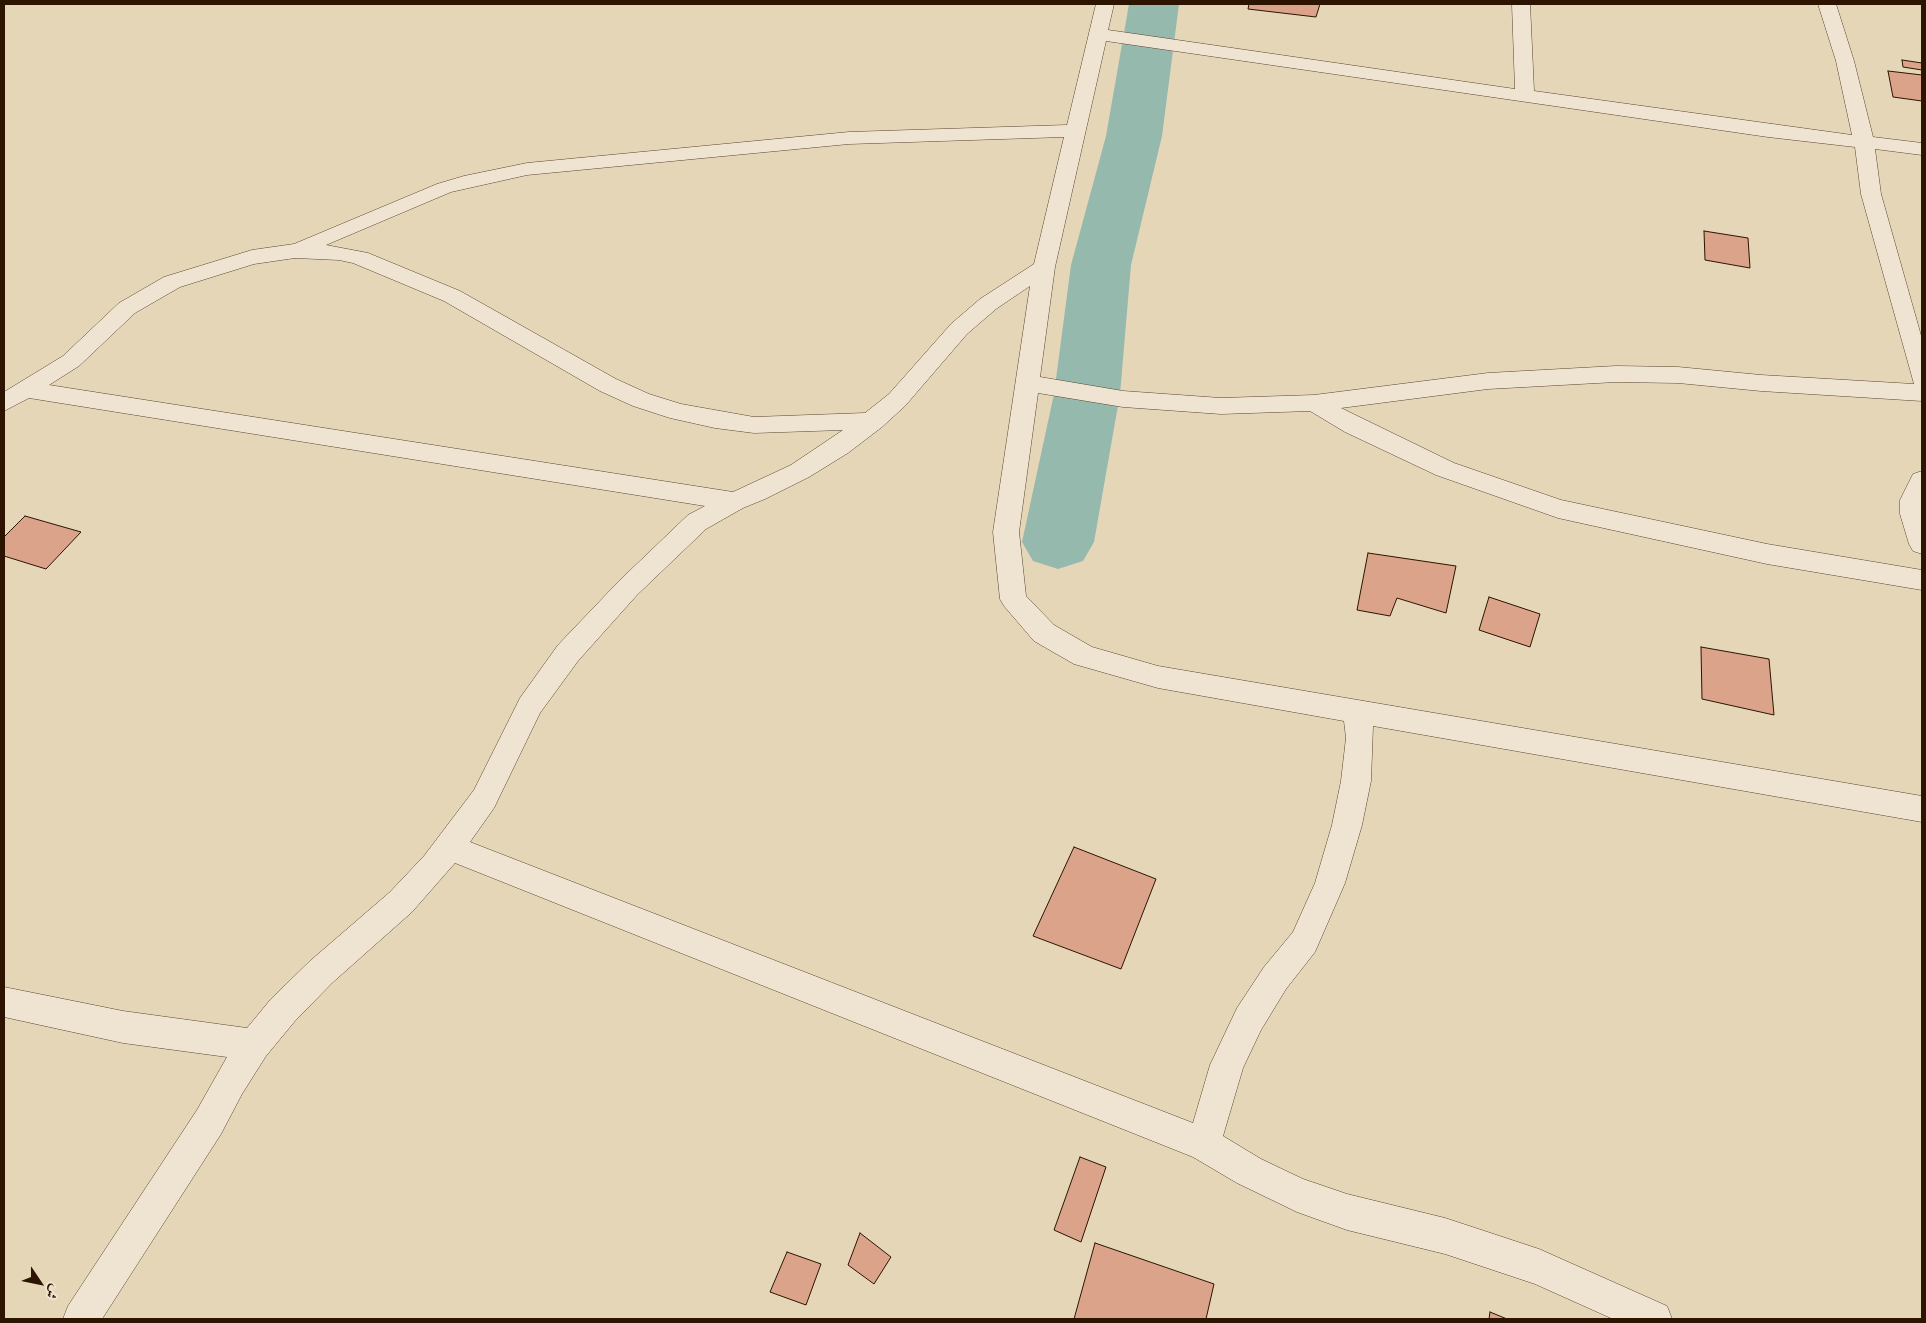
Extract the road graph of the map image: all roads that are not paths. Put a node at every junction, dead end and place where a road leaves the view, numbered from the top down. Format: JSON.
{"nodes":[{"id":1,"x":1105,"y":4,"type":"edge"},
{"id":2,"x":1521,"y":4,"type":"edge"},
{"id":3,"x":1827,"y":4,"type":"edge"},
{"id":4,"x":1098,"y":34,"type":"junction"},
{"id":5,"x":1525,"y":96,"type":"junction"},
{"id":6,"x":1076,"y":131,"type":"junction"},
{"id":7,"x":1864,"y":143,"type":"junction"},
{"id":8,"x":1922,"y":149,"type":"edge"},
{"id":9,"x":295,"y":251,"type":"junction"},
{"id":10,"x":1044,"y":267,"type":"junction"},
{"id":11,"x":1922,"y":379,"type":"edge"},
{"id":12,"x":1027,"y":383,"type":"junction"},
{"id":13,"x":27,"y":390,"type":"junction"},
{"id":14,"x":1922,"y":393,"type":"edge"},
{"id":15,"x":4,"y":403,"type":"edge"},
{"id":16,"x":1314,"y":403,"type":"junction"},
{"id":17,"x":874,"y":421,"type":"junction"},
{"id":18,"x":1922,"y":480,"type":"edge"},
{"id":19,"x":734,"y":501,"type":"junction"},
{"id":20,"x":1922,"y":544,"type":"edge"},
{"id":21,"x":1922,"y":580,"type":"edge"},
{"id":22,"x":1358,"y":713,"type":"junction"},
{"id":23,"x":1922,"y":809,"type":"edge"},
{"id":24,"x":449,"y":847,"type":"junction"},
{"id":25,"x":4,"y":1002,"type":"edge"},
{"id":26,"x":254,"y":1045,"type":"junction"},
{"id":27,"x":1204,"y":1144,"type":"junction"},
{"id":28,"x":81,"y":1319,"type":"edge"},
{"id":29,"x":1654,"y":1319,"type":"edge"}],
"edges":[{"from":1,"to":4,"type":"street"},
{"from":2,"to":5,"type":"street"},
{"from":3,"to":7,"type":"street"},
{"from":4,"to":5,"type":"street"},
{"from":4,"to":6,"type":"street"},
{"from":5,"to":7,"type":"street"},
{"from":6,"to":9,"type":"street"},
{"from":6,"to":10,"type":"street"},
{"from":7,"to":8,"type":"street"},
{"from":7,"to":11,"type":"street"},
{"from":9,"to":13,"type":"street"},
{"from":9,"to":17,"type":"street"},
{"from":10,"to":12,"type":"street"},
{"from":10,"to":17,"type":"street"},
{"from":12,"to":16,"type":"street"},
{"from":12,"to":22,"type":"street"},
{"from":13,"to":15,"type":"street"},
{"from":13,"to":19,"type":"street"},
{"from":14,"to":16,"type":"street"},
{"from":16,"to":21,"type":"street"},
{"from":17,"to":19,"type":"street"},
{"from":18,"to":20,"type":"street"},
{"from":19,"to":24,"type":"street"},
{"from":22,"to":23,"type":"street"},
{"from":22,"to":27,"type":"street"},
{"from":24,"to":26,"type":"street"},
{"from":24,"to":27,"type":"street"},
{"from":25,"to":26,"type":"street"},
{"from":26,"to":28,"type":"street"},
{"from":27,"to":29,"type":"street"}]}
